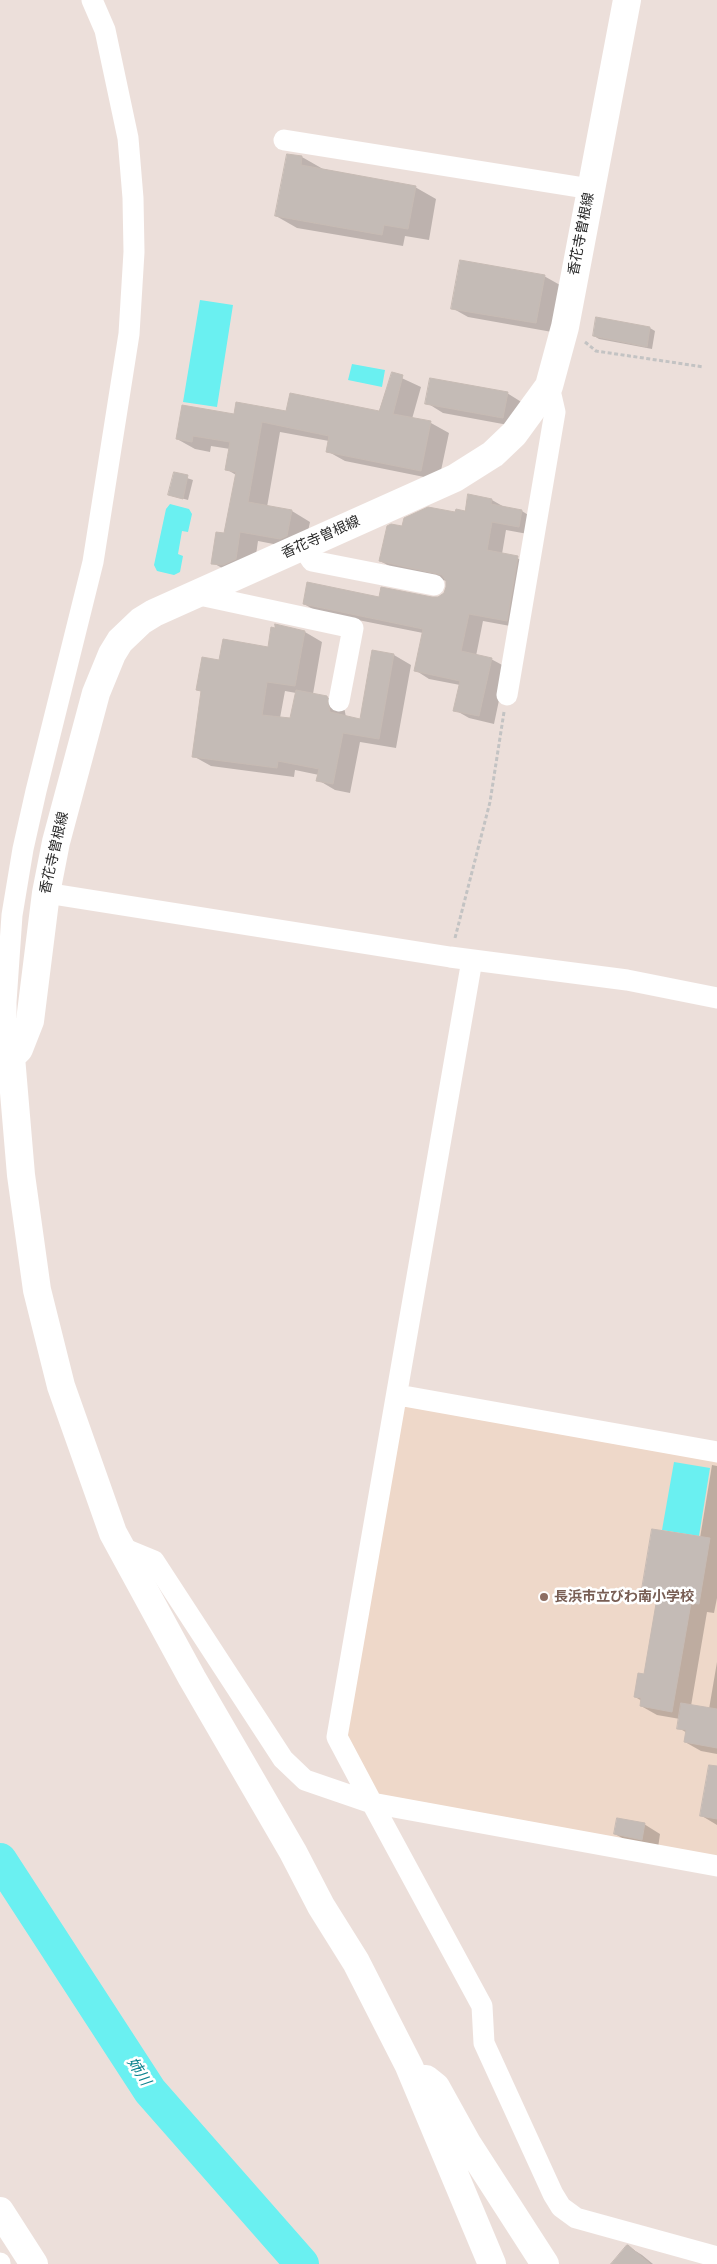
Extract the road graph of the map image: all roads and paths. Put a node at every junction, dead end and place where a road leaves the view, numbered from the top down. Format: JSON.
{"nodes":[{"id":1,"x":92,"y":0,"type":"edge"},
{"id":2,"x":627,"y":0,"type":"edge"},
{"id":3,"x":284,"y":140,"type":"dead end"},
{"id":4,"x":591,"y":189,"type":"junction"},
{"id":5,"x":584,"y":338,"type":"dead end"},
{"id":6,"x":704,"y":367,"type":"dead end"},
{"id":7,"x":548,"y":386,"type":"junction"},
{"id":8,"x":302,"y":546,"type":"junction"},
{"id":9,"x":434,"y":585,"type":"dead end"},
{"id":10,"x":195,"y":594,"type":"junction"},
{"id":11,"x":507,"y":695,"type":"joint"},
{"id":12,"x":339,"y":701,"type":"dead end"},
{"id":13,"x":46,"y":893,"type":"junction"},
{"id":14,"x":450,"y":957,"type":"junction"},
{"id":15,"x":472,"y":960,"type":"junction"},
{"id":16,"x":717,"y":998,"type":"edge"},
{"id":17,"x":6,"y":1058,"type":"edge"},
{"id":18,"x":398,"y":1395,"type":"junction"},
{"id":19,"x":717,"y":1452,"type":"edge"},
{"id":20,"x":120,"y":1547,"type":"junction"},
{"id":21,"x":372,"y":1803,"type":"junction"},
{"id":22,"x":717,"y":1866,"type":"edge"},
{"id":23,"x":408,"y":2066,"type":"junction"},
{"id":24,"x":0,"y":2211,"type":"edge"},
{"id":25,"x":717,"y":2257,"type":"edge"},
{"id":26,"x":34,"y":2264,"type":"edge"},
{"id":27,"x":492,"y":2264,"type":"edge"},
{"id":28,"x":546,"y":2264,"type":"edge"}],
"edges":[{"from":1,"to":17,"type":"street"},
{"from":2,"to":4,"type":"street","name":"香花寺曽根線"},
{"from":3,"to":4,"type":"street"},
{"from":4,"to":7,"type":"street","name":"香花寺曽根線"},
{"from":5,"to":6,"type":"path"},
{"from":7,"to":8,"type":"street","name":"香花寺曽根線"},
{"from":7,"to":11,"type":"street"},
{"from":8,"to":9,"type":"street"},
{"from":8,"to":10,"type":"street","name":"香花寺曽根線"},
{"from":10,"to":12,"type":"street"},
{"from":10,"to":13,"type":"street","name":"香花寺曽根線"},
{"from":11,"to":14,"type":"path"},
{"from":13,"to":14,"type":"street"},
{"from":13,"to":17,"type":"street","name":"香花寺曽根線"},
{"from":14,"to":15,"type":"street"},
{"from":15,"to":16,"type":"street"},
{"from":15,"to":18,"type":"street"},
{"from":17,"to":20,"type":"street"},
{"from":18,"to":19,"type":"street"},
{"from":18,"to":21,"type":"street"},
{"from":20,"to":21,"type":"street"},
{"from":20,"to":23,"type":"street"},
{"from":21,"to":22,"type":"street"},
{"from":21,"to":25,"type":"street"},
{"from":23,"to":27,"type":"street"},
{"from":23,"to":28,"type":"street"},
{"from":24,"to":26,"type":"street"}]}
